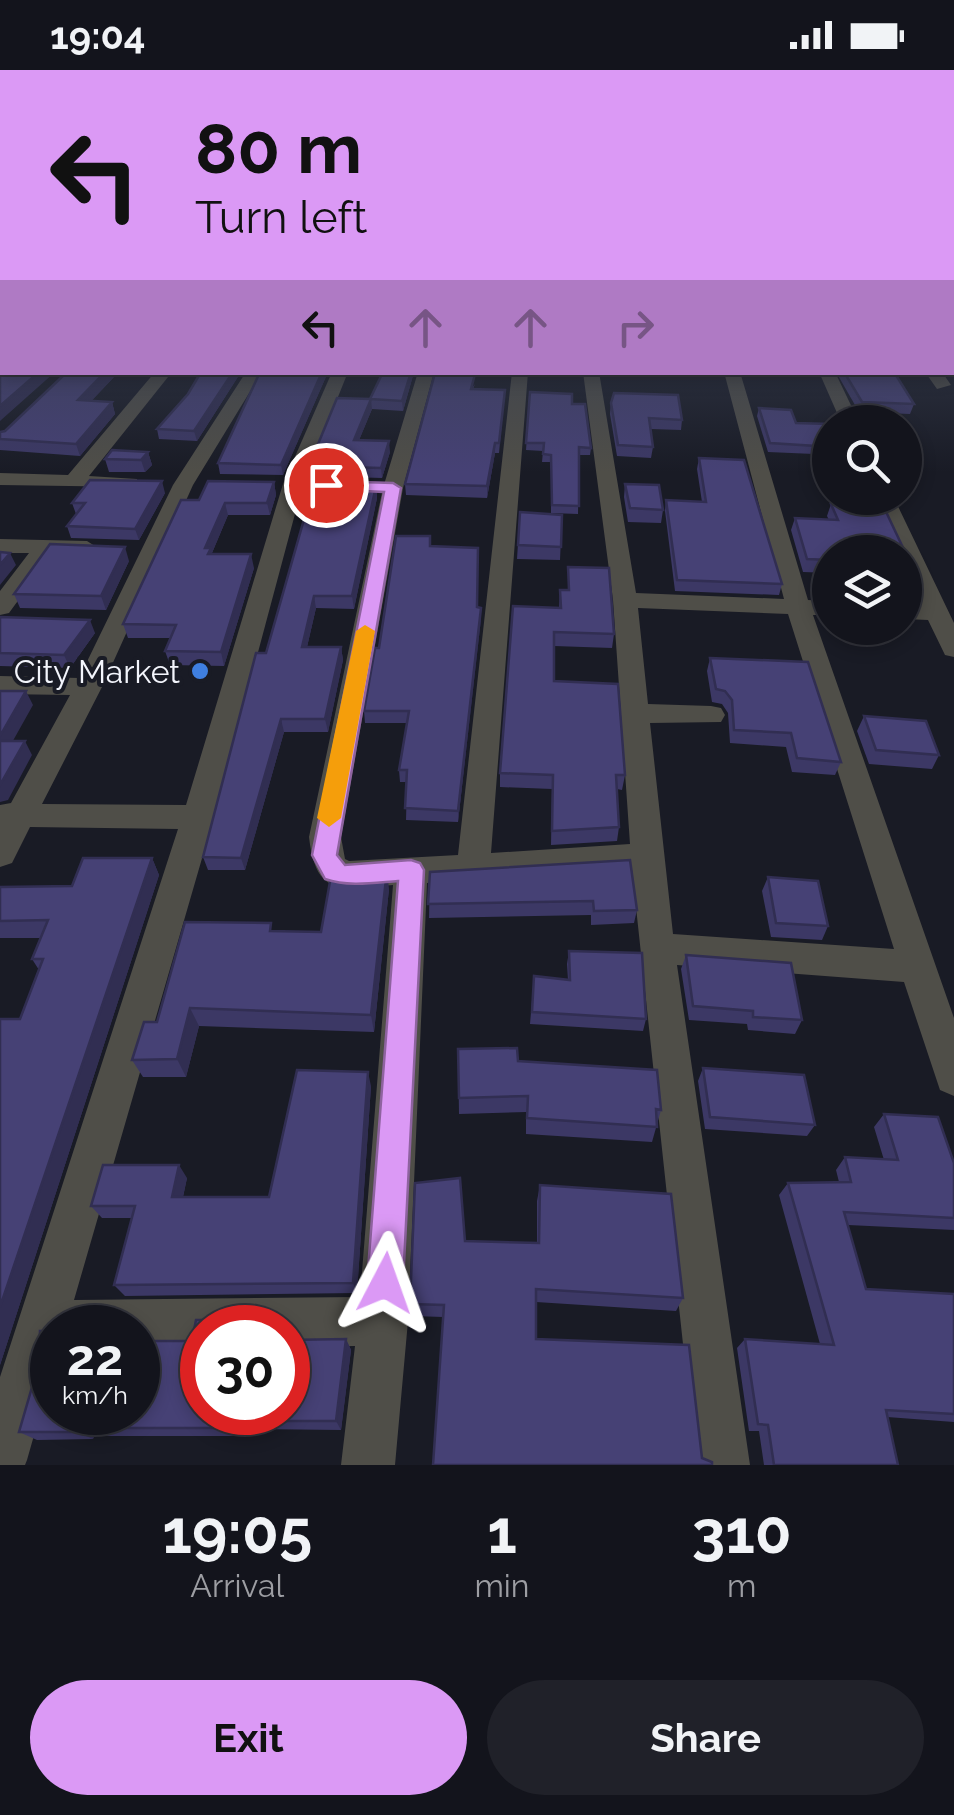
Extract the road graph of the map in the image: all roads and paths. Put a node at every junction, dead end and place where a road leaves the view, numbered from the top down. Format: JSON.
{"nodes":[{"id":1,"x":162,"y":375,"type":"edge"},
{"id":2,"x":252,"y":375,"type":"edge"},
{"id":3,"x":339,"y":375,"type":"edge"},
{"id":4,"x":425,"y":375,"type":"edge"},
{"id":5,"x":520,"y":375,"type":"edge"},
{"id":6,"x":591,"y":375,"type":"edge"},
{"id":7,"x":733,"y":375,"type":"edge"},
{"id":8,"x":828,"y":375,"type":"edge"},
{"id":9,"x":842,"y":405,"type":"edge"},
{"id":10,"x":0,"y":478,"type":"edge"},
{"id":11,"x":74,"y":481,"type":"junction"},
{"id":12,"x":174,"y":484,"type":"junction"},
{"id":13,"x":892,"y":515,"type":"edge"},
{"id":14,"x":0,"y":546,"type":"edge"},
{"id":15,"x":46,"y":546,"type":"junction"},
{"id":16,"x":132,"y":550,"type":"junction"},
{"id":17,"x":625,"y":600,"type":"junction"},
{"id":18,"x":798,"y":607,"type":"junction"},
{"id":19,"x":812,"y":607,"type":"edge"},
{"id":20,"x":922,"y":613,"type":"edge"},
{"id":21,"x":936,"y":613,"type":"junction"},
{"id":22,"x":6,"y":615,"type":"edge"},
{"id":23,"x":954,"y":649,"type":"edge"},
{"id":24,"x":0,"y":685,"type":"edge"},
{"id":25,"x":88,"y":686,"type":"junction"},
{"id":26,"x":636,"y":714,"type":"junction"},
{"id":27,"x":710,"y":715,"type":"dead end"},
{"id":28,"x":10,"y":816,"type":"edge"},
{"id":29,"x":198,"y":817,"type":"junction"},
{"id":30,"x":0,"y":854,"type":"edge"},
{"id":31,"x":647,"y":856,"type":"junction"},
{"id":32,"x":473,"y":867,"type":"junction"},
{"id":33,"x":411,"y":870,"type":"junction"},
{"id":34,"x":656,"y":948,"type":"junction"},
{"id":35,"x":916,"y":967,"type":"junction"},
{"id":36,"x":954,"y":1076,"type":"edge"},
{"id":37,"x":46,"y":1305,"type":"edge"},
{"id":38,"x":383,"y":1321,"type":"junction"},
{"id":39,"x":160,"y":1324,"type":"edge"},
{"id":40,"x":30,"y":1359,"type":"edge"},
{"id":41,"x":0,"y":1460,"type":"edge"},
{"id":42,"x":368,"y":1465,"type":"edge"},
{"id":43,"x":723,"y":1465,"type":"edge"}],
"edges":[{"from":1,"to":11,"type":"street"},
{"from":2,"to":12,"type":"street"},
{"from":3,"to":29,"type":"street"},
{"from":4,"to":33,"type":"street"},
{"from":5,"to":32,"type":"street"},
{"from":6,"to":17,"type":"street"},
{"from":7,"to":18,"type":"street"},
{"from":8,"to":9,"type":"street"},
{"from":10,"to":11,"type":"street"},
{"from":11,"to":12,"type":"street"},
{"from":12,"to":16,"type":"street"},
{"from":13,"to":21,"type":"street"},
{"from":14,"to":15,"type":"street"},
{"from":15,"to":16,"type":"street"},
{"from":15,"to":22,"type":"street"},
{"from":16,"to":25,"type":"street"},
{"from":17,"to":18,"type":"street"},
{"from":17,"to":26,"type":"street"},
{"from":18,"to":19,"type":"street"},
{"from":18,"to":35,"type":"street"},
{"from":20,"to":21,"type":"street"},
{"from":21,"to":23,"type":"street"},
{"from":24,"to":25,"type":"street"},
{"from":25,"to":28,"type":"street"},
{"from":26,"to":27,"type":"street"},
{"from":26,"to":31,"type":"street"},
{"from":28,"to":29,"type":"street"},
{"from":28,"to":30,"type":"street"},
{"from":29,"to":37,"type":"street"},
{"from":31,"to":32,"type":"street"},
{"from":31,"to":34,"type":"street"},
{"from":32,"to":33,"type":"street"},
{"from":33,"to":38,"type":"street"},
{"from":34,"to":35,"type":"street"},
{"from":34,"to":43,"type":"street"},
{"from":35,"to":36,"type":"street"},
{"from":38,"to":39,"type":"street"},
{"from":38,"to":42,"type":"street"},
{"from":40,"to":41,"type":"street"}]}
